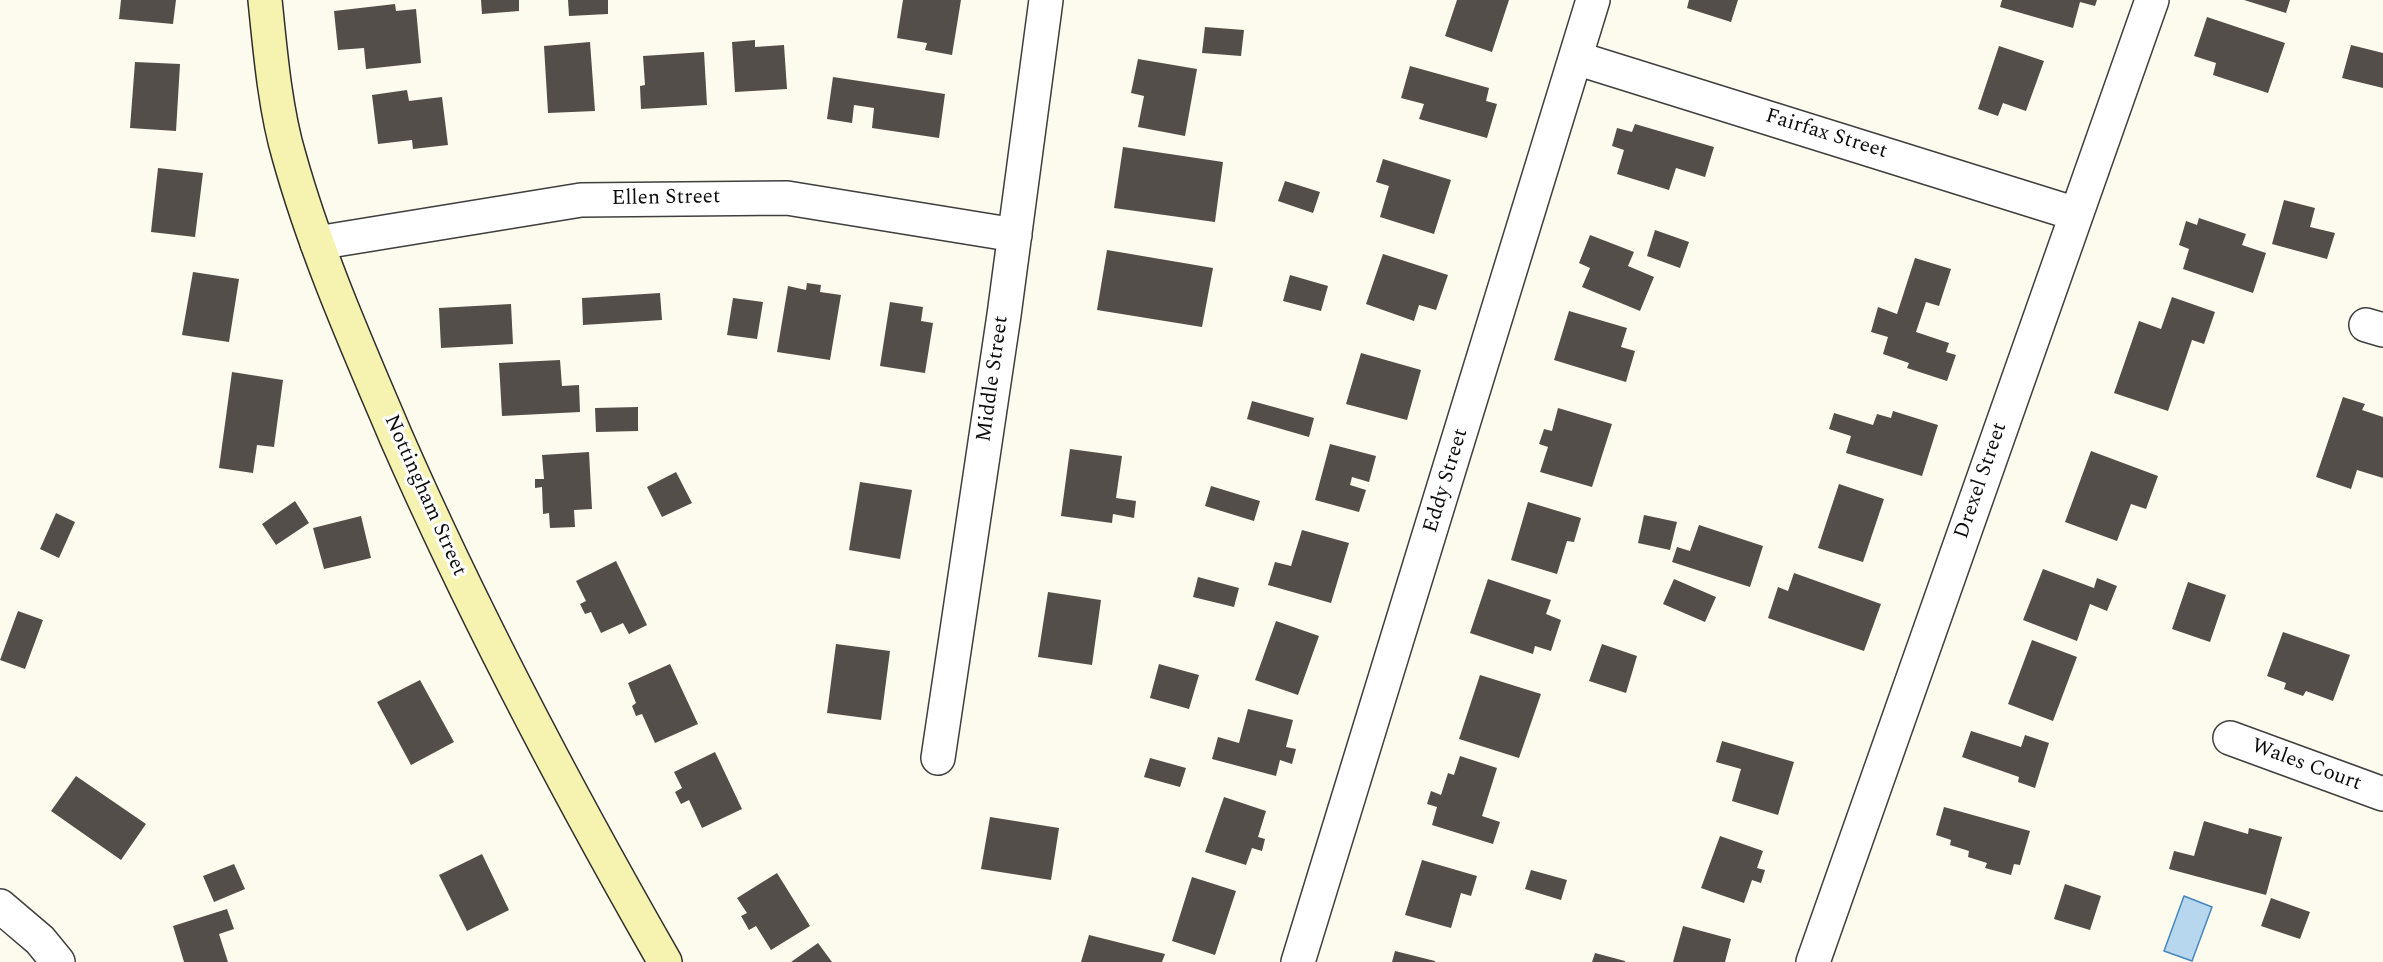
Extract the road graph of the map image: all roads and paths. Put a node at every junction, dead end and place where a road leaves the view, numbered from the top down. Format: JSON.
{"nodes":[{"id":1,"x":265,"y":0,"type":"edge"},
{"id":2,"x":1046,"y":0,"type":"edge"},
{"id":3,"x":1593,"y":0,"type":"edge"},
{"id":4,"x":2152,"y":0,"type":"edge"},
{"id":5,"x":1576,"y":58,"type":"junction"},
{"id":6,"x":2076,"y":214,"type":"junction"},
{"id":7,"x":1015,"y":235,"type":"junction"},
{"id":8,"x":317,"y":243,"type":"junction"},
{"id":9,"x":2230,"y":738,"type":"dead end"},
{"id":10,"x":938,"y":758,"type":"dead end"},
{"id":11,"x":2383,"y":794,"type":"edge"},
{"id":12,"x":0,"y":906,"type":"edge"},
{"id":13,"x":58,"y":962,"type":"edge"},
{"id":14,"x":665,"y":962,"type":"edge"},
{"id":15,"x":1298,"y":962,"type":"edge"},
{"id":16,"x":1813,"y":962,"type":"edge"}],
"edges":[{"from":1,"to":8,"type":"street","name":"Nottingham Street"},
{"from":2,"to":7,"type":"street","name":"Middle Street"},
{"from":3,"to":5,"type":"street","name":"Eddy Street"},
{"from":4,"to":6,"type":"street","name":"Drexel Street"},
{"from":5,"to":6,"type":"street","name":"Fairfax Street"},
{"from":5,"to":15,"type":"street","name":"Eddy Street"},
{"from":6,"to":16,"type":"street","name":"Drexel Street"},
{"from":7,"to":8,"type":"street","name":"Ellen Street"},
{"from":7,"to":10,"type":"street","name":"Middle Street"},
{"from":8,"to":14,"type":"street","name":"Nottingham Street"},
{"from":9,"to":11,"type":"street","name":"Wales Court"},
{"from":12,"to":13,"type":"street"}]}
